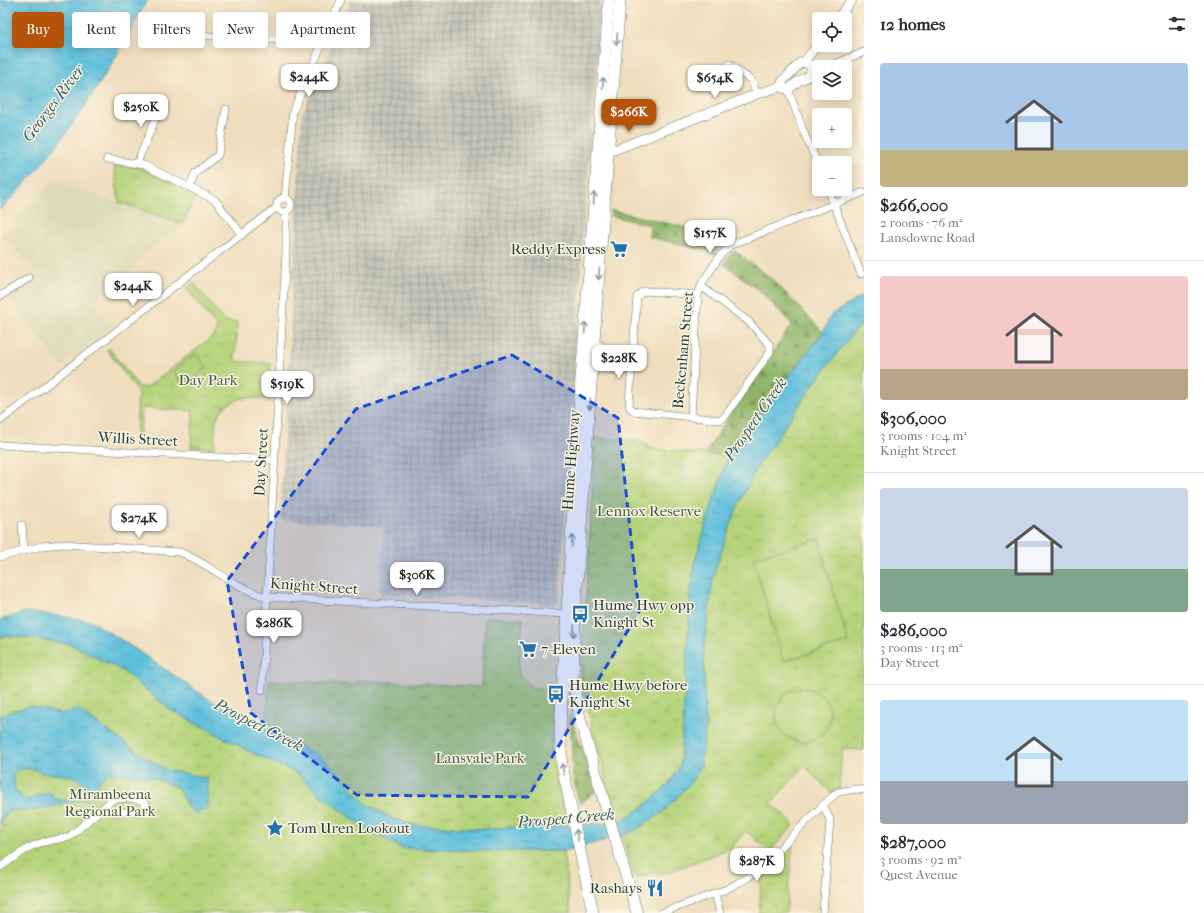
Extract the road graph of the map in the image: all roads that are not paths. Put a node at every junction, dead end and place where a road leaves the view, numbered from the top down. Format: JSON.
{"nodes":[{"id":1,"x":341,"y":0,"type":"edge"},
{"id":2,"x":609,"y":0,"type":"edge"},
{"id":3,"x":620,"y":0,"type":"edge"},
{"id":4,"x":852,"y":0,"type":"edge"},
{"id":5,"x":336,"y":12,"type":"edge"},
{"id":6,"x":843,"y":12,"type":"edge"},
{"id":7,"x":205,"y":36,"type":"edge"},
{"id":8,"x":276,"y":41,"type":"edge"},
{"id":9,"x":319,"y":48,"type":"edge"},
{"id":10,"x":812,"y":52,"type":"edge"},
{"id":11,"x":864,"y":52,"type":"edge"},
{"id":12,"x":844,"y":60,"type":"edge"},
{"id":13,"x":804,"y":62,"type":"junction"},
{"id":14,"x":729,"y":64,"type":"dead end"},
{"id":15,"x":812,"y":68,"type":"edge"},
{"id":16,"x":812,"y":74,"type":"edge"},
{"id":17,"x":785,"y":88,"type":"junction"},
{"id":18,"x":757,"y":94,"type":"junction"},
{"id":19,"x":163,"y":101,"type":"dead end"},
{"id":20,"x":226,"y":109,"type":"dead end"},
{"id":21,"x":603,"y":151,"type":"junction"},
{"id":22,"x":814,"y":156,"type":"edge"},
{"id":23,"x":107,"y":158,"type":"dead end"},
{"id":24,"x":136,"y":163,"type":"junction"},
{"id":25,"x":190,"y":187,"type":"junction"},
{"id":26,"x":864,"y":192,"type":"edge"},
{"id":27,"x":831,"y":196,"type":"edge"},
{"id":28,"x":285,"y":198,"type":"junction"},
{"id":29,"x":834,"y":203,"type":"junction"},
{"id":30,"x":277,"y":207,"type":"junction"},
{"id":31,"x":286,"y":212,"type":"junction"},
{"id":32,"x":242,"y":235,"type":"junction"},
{"id":33,"x":861,"y":274,"type":"dead end"},
{"id":34,"x":29,"y":278,"type":"dead end"},
{"id":35,"x":702,"y":287,"type":"junction"},
{"id":36,"x":698,"y":295,"type":"junction"},
{"id":37,"x":0,"y":296,"type":"edge"},
{"id":38,"x":596,"y":312,"type":"junction"},
{"id":39,"x":609,"y":368,"type":"junction"},
{"id":40,"x":632,"y":370,"type":"junction"},
{"id":41,"x":591,"y":379,"type":"junction"},
{"id":42,"x":691,"y":417,"type":"junction"},
{"id":43,"x":0,"y":421,"type":"edge"},
{"id":44,"x":0,"y":445,"type":"edge"},
{"id":45,"x":274,"y":460,"type":"junction"},
{"id":46,"x":22,"y":525,"type":"dead end"},
{"id":47,"x":24,"y":551,"type":"junction"},
{"id":48,"x":0,"y":557,"type":"edge"},
{"id":49,"x":267,"y":597,"type":"junction"},
{"id":50,"x":567,"y":614,"type":"junction"},
{"id":51,"x":262,"y":690,"type":"dead end"},
{"id":52,"x":864,"y":790,"type":"edge"},
{"id":53,"x":823,"y":805,"type":"junction"},
{"id":54,"x":112,"y":812,"type":"dead end"},
{"id":55,"x":0,"y":867,"type":"edge"},
{"id":56,"x":715,"y":893,"type":"junction"},
{"id":57,"x":593,"y":913,"type":"edge"},
{"id":58,"x":637,"y":913,"type":"edge"},
{"id":59,"x":661,"y":913,"type":"edge"},
{"id":60,"x":720,"y":913,"type":"edge"},
{"id":61,"x":823,"y":913,"type":"edge"}],
"edges":[{"from":1,"to":5,"type":"street"},
{"from":21,"to":2,"type":"highway","name":"Hume Highway","one_way":true},
{"from":3,"to":21,"type":"highway","name":"Hume Highway","one_way":true},
{"from":4,"to":6,"type":"main road"},
{"from":7,"to":8,"type":"street"},
{"from":9,"to":28,"type":"street"},
{"from":10,"to":13,"type":"main road"},
{"from":11,"to":12,"type":"street"},
{"from":13,"to":15,"type":"main road"},
{"from":13,"to":17,"type":"main road"},
{"from":14,"to":18,"type":"street"},
{"from":16,"to":17,"type":"main road"},
{"from":17,"to":18,"type":"main road"},
{"from":17,"to":22,"type":"street"},
{"from":18,"to":21,"type":"main road"},
{"from":19,"to":24,"type":"street"},
{"from":20,"to":25,"type":"street"},
{"from":21,"to":38,"type":"highway","name":"Hume Highway","one_way":true},
{"from":50,"to":21,"type":"highway","name":"Hume Highway","one_way":true},
{"from":23,"to":24,"type":"street"},
{"from":24,"to":25,"type":"street"},
{"from":25,"to":32,"type":"street"},
{"from":26,"to":29,"type":"street","name":"Beckenham Street"},
{"from":27,"to":29,"type":"street"},
{"from":28,"to":30,"type":"street"},
{"from":28,"to":31,"type":"street"},
{"from":29,"to":33,"type":"street"},
{"from":29,"to":35,"type":"street","name":"Beckenham Street"},
{"from":30,"to":31,"type":"street"},
{"from":30,"to":32,"type":"street"},
{"from":31,"to":45,"type":"street","name":"Day Street"},
{"from":32,"to":43,"type":"street"},
{"from":34,"to":37,"type":"street"},
{"from":35,"to":36,"type":"street","name":"Beckenham Street"},
{"from":35,"to":42,"type":"street"},
{"from":36,"to":40,"type":"street"},
{"from":36,"to":42,"type":"street","name":"Beckenham Street"},
{"from":38,"to":39,"type":"highway"},
{"from":38,"to":41,"type":"highway","name":"Hume Highway"},
{"from":39,"to":40,"type":"street"},
{"from":39,"to":41,"type":"highway"},
{"from":40,"to":42,"type":"street"},
{"from":41,"to":58,"type":"highway","name":"Hume Highway","one_way":true},
{"from":44,"to":45,"type":"street","name":"Willis Street"},
{"from":45,"to":49,"type":"street","name":"Day Street"},
{"from":46,"to":47,"type":"street"},
{"from":47,"to":48,"type":"street","name":"Knight Street"},
{"from":47,"to":49,"type":"street","name":"Knight Street"},
{"from":49,"to":50,"type":"street","name":"Knight Street"},
{"from":49,"to":51,"type":"street","name":"Day Street"},
{"from":57,"to":50,"type":"highway","name":"Hume Highway","one_way":true},
{"from":52,"to":53,"type":"street"},
{"from":53,"to":56,"type":"street"},
{"from":53,"to":61,"type":"street"},
{"from":54,"to":55,"type":"street"},
{"from":56,"to":59,"type":"street"},
{"from":56,"to":60,"type":"street"}]}
